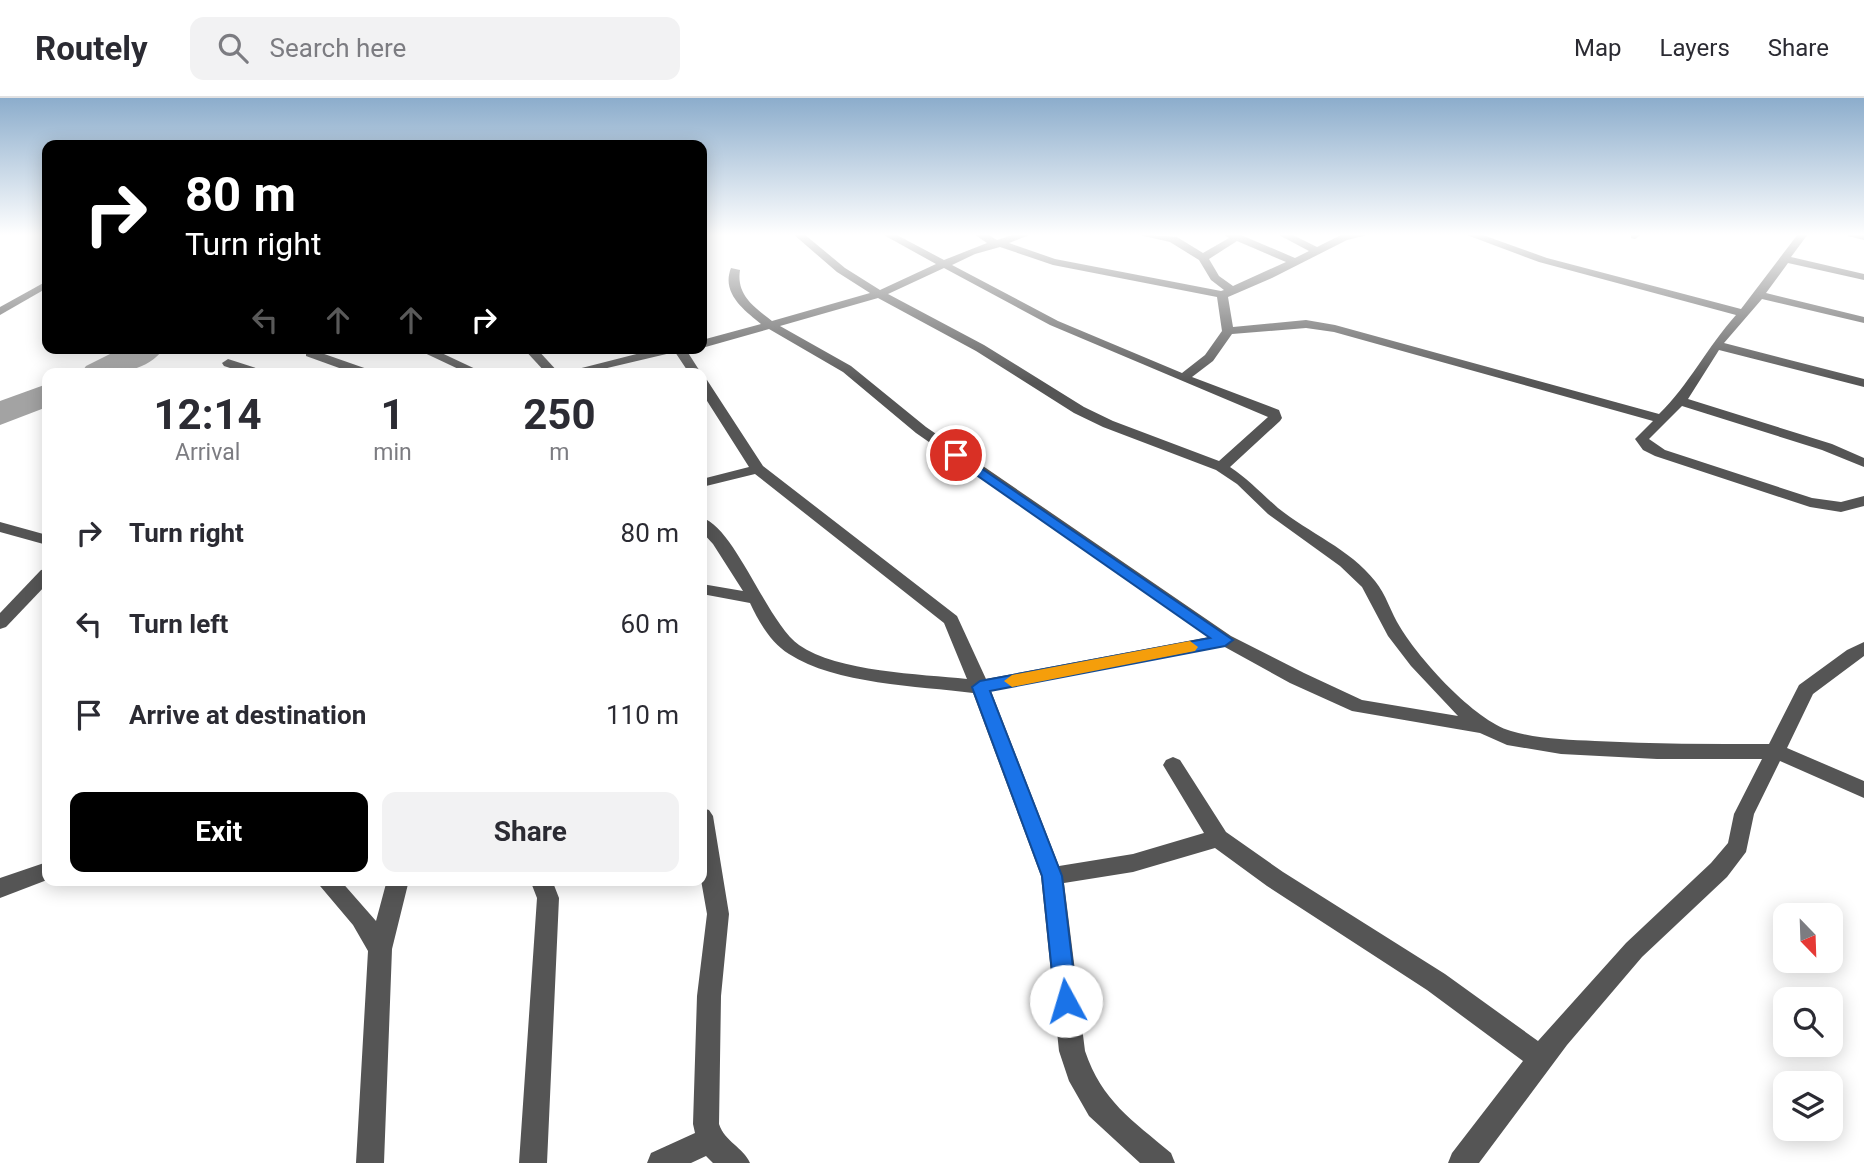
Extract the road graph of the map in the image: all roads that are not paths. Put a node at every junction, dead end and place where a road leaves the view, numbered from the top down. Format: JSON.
{"nodes":[{"id":1,"x":734,"y":284,"type":"edge"},
{"id":2,"x":863,"y":284,"type":"edge"},
{"id":3,"x":902,"y":284,"type":"edge"},
{"id":4,"x":980,"y":284,"type":"edge"},
{"id":5,"x":1177,"y":284,"type":"edge"},
{"id":6,"x":1220,"y":284,"type":"edge"},
{"id":7,"x":1248,"y":284,"type":"edge"},
{"id":8,"x":1632,"y":284,"type":"edge"},
{"id":9,"x":1767,"y":284,"type":"edge"},
{"id":10,"x":42,"y":287,"type":"edge"},
{"id":11,"x":1227,"y":292,"type":"junction"},
{"id":12,"x":879,"y":294,"type":"junction"},
{"id":13,"x":1759,"y":295,"type":"junction"},
{"id":14,"x":0,"y":312,"type":"edge"},
{"id":15,"x":1742,"y":313,"type":"junction"},
{"id":16,"x":1864,"y":320,"type":"edge"},
{"id":17,"x":772,"y":326,"type":"junction"},
{"id":18,"x":1228,"y":331,"type":"junction"},
{"id":19,"x":707,"y":343,"type":"edge"},
{"id":20,"x":1716,"y":345,"type":"junction"},
{"id":21,"x":313,"y":354,"type":"edge"},
{"id":22,"x":434,"y":354,"type":"edge"},
{"id":23,"x":536,"y":354,"type":"edge"},
{"id":24,"x":652,"y":354,"type":"edge"},
{"id":25,"x":228,"y":363,"type":"dead end"},
{"id":26,"x":243,"y":368,"type":"edge"},
{"id":27,"x":352,"y":368,"type":"edge"},
{"id":28,"x":466,"y":368,"type":"edge"},
{"id":29,"x":549,"y":368,"type":"edge"},
{"id":30,"x":590,"y":368,"type":"edge"},
{"id":31,"x":1183,"y":378,"type":"junction"},
{"id":32,"x":1864,"y":383,"type":"edge"},
{"id":33,"x":707,"y":391,"type":"edge"},
{"id":34,"x":1680,"y":401,"type":"junction"},
{"id":35,"x":1662,"y":419,"type":"junction"},
{"id":36,"x":1864,"y":463,"type":"edge"},
{"id":37,"x":1222,"y":467,"type":"junction"},
{"id":38,"x":758,"y":469,"type":"junction"},
{"id":39,"x":707,"y":481,"type":"edge"},
{"id":40,"x":1864,"y":501,"type":"edge"},
{"id":41,"x":0,"y":527,"type":"edge"},
{"id":42,"x":707,"y":528,"type":"edge"},
{"id":43,"x":42,"y":539,"type":"edge"},
{"id":44,"x":42,"y":579,"type":"edge"},
{"id":45,"x":707,"y":590,"type":"edge"},
{"id":46,"x":756,"y":599,"type":"junction"},
{"id":47,"x":4,"y":614,"type":"edge"},
{"id":48,"x":1225,"y":640,"type":"junction"},
{"id":49,"x":1864,"y":648,"type":"edge"},
{"id":50,"x":980,"y":687,"type":"junction"},
{"id":51,"x":1483,"y":727,"type":"junction"},
{"id":52,"x":1776,"y":751,"type":"junction"},
{"id":53,"x":1173,"y":765,"type":"dead end"},
{"id":54,"x":1864,"y":790,"type":"edge"},
{"id":55,"x":1219,"y":838,"type":"junction"},
{"id":56,"x":707,"y":847,"type":"edge"},
{"id":57,"x":42,"y":874,"type":"edge"},
{"id":58,"x":1052,"y":876,"type":"junction"},
{"id":59,"x":332,"y":886,"type":"edge"},
{"id":60,"x":396,"y":886,"type":"edge"},
{"id":61,"x":543,"y":886,"type":"edge"},
{"id":62,"x":0,"y":888,"type":"edge"},
{"id":63,"x":380,"y":949,"type":"junction"},
{"id":64,"x":1540,"y":1058,"type":"junction"},
{"id":65,"x":710,"y":1140,"type":"junction"},
{"id":66,"x":370,"y":1163,"type":"edge"},
{"id":67,"x":533,"y":1163,"type":"edge"},
{"id":68,"x":661,"y":1163,"type":"edge"},
{"id":69,"x":736,"y":1163,"type":"edge"},
{"id":70,"x":1161,"y":1163,"type":"edge"},
{"id":71,"x":1462,"y":1163,"type":"edge"}],
"edges":[{"from":1,"to":17,"type":"street"},
{"from":2,"to":12,"type":"street"},
{"from":3,"to":12,"type":"street"},
{"from":4,"to":31,"type":"street"},
{"from":5,"to":11,"type":"street"},
{"from":6,"to":11,"type":"street"},
{"from":7,"to":11,"type":"street"},
{"from":8,"to":15,"type":"street"},
{"from":9,"to":13,"type":"street"},
{"from":10,"to":14,"type":"street"},
{"from":11,"to":18,"type":"street"},
{"from":12,"to":17,"type":"street"},
{"from":12,"to":37,"type":"street"},
{"from":13,"to":15,"type":"street"},
{"from":13,"to":16,"type":"street"},
{"from":15,"to":20,"type":"street"},
{"from":17,"to":19,"type":"street"},
{"from":17,"to":48,"type":"street"},
{"from":18,"to":31,"type":"street"},
{"from":18,"to":35,"type":"street"},
{"from":20,"to":32,"type":"street"},
{"from":20,"to":34,"type":"street"},
{"from":21,"to":27,"type":"street"},
{"from":22,"to":28,"type":"street"},
{"from":23,"to":29,"type":"street"},
{"from":24,"to":30,"type":"street"},
{"from":25,"to":26,"type":"street"},
{"from":31,"to":37,"type":"street"},
{"from":33,"to":38,"type":"street"},
{"from":34,"to":35,"type":"street"},
{"from":34,"to":36,"type":"street"},
{"from":35,"to":40,"type":"street"},
{"from":37,"to":51,"type":"street"},
{"from":38,"to":39,"type":"street"},
{"from":38,"to":50,"type":"street"},
{"from":41,"to":43,"type":"street"},
{"from":42,"to":46,"type":"street"},
{"from":44,"to":47,"type":"street"},
{"from":45,"to":46,"type":"street"},
{"from":46,"to":50,"type":"street"},
{"from":48,"to":50,"type":"street"},
{"from":48,"to":51,"type":"street"},
{"from":49,"to":52,"type":"street"},
{"from":50,"to":58,"type":"street"},
{"from":51,"to":52,"type":"street"},
{"from":52,"to":54,"type":"street"},
{"from":52,"to":64,"type":"street"},
{"from":53,"to":55,"type":"street"},
{"from":55,"to":58,"type":"street"},
{"from":55,"to":64,"type":"street"},
{"from":56,"to":65,"type":"street"},
{"from":57,"to":62,"type":"street"},
{"from":58,"to":70,"type":"street"},
{"from":59,"to":63,"type":"street"},
{"from":60,"to":63,"type":"street"},
{"from":61,"to":67,"type":"street"},
{"from":63,"to":66,"type":"street"},
{"from":64,"to":71,"type":"street"},
{"from":65,"to":68,"type":"street"},
{"from":65,"to":69,"type":"street"}]}
